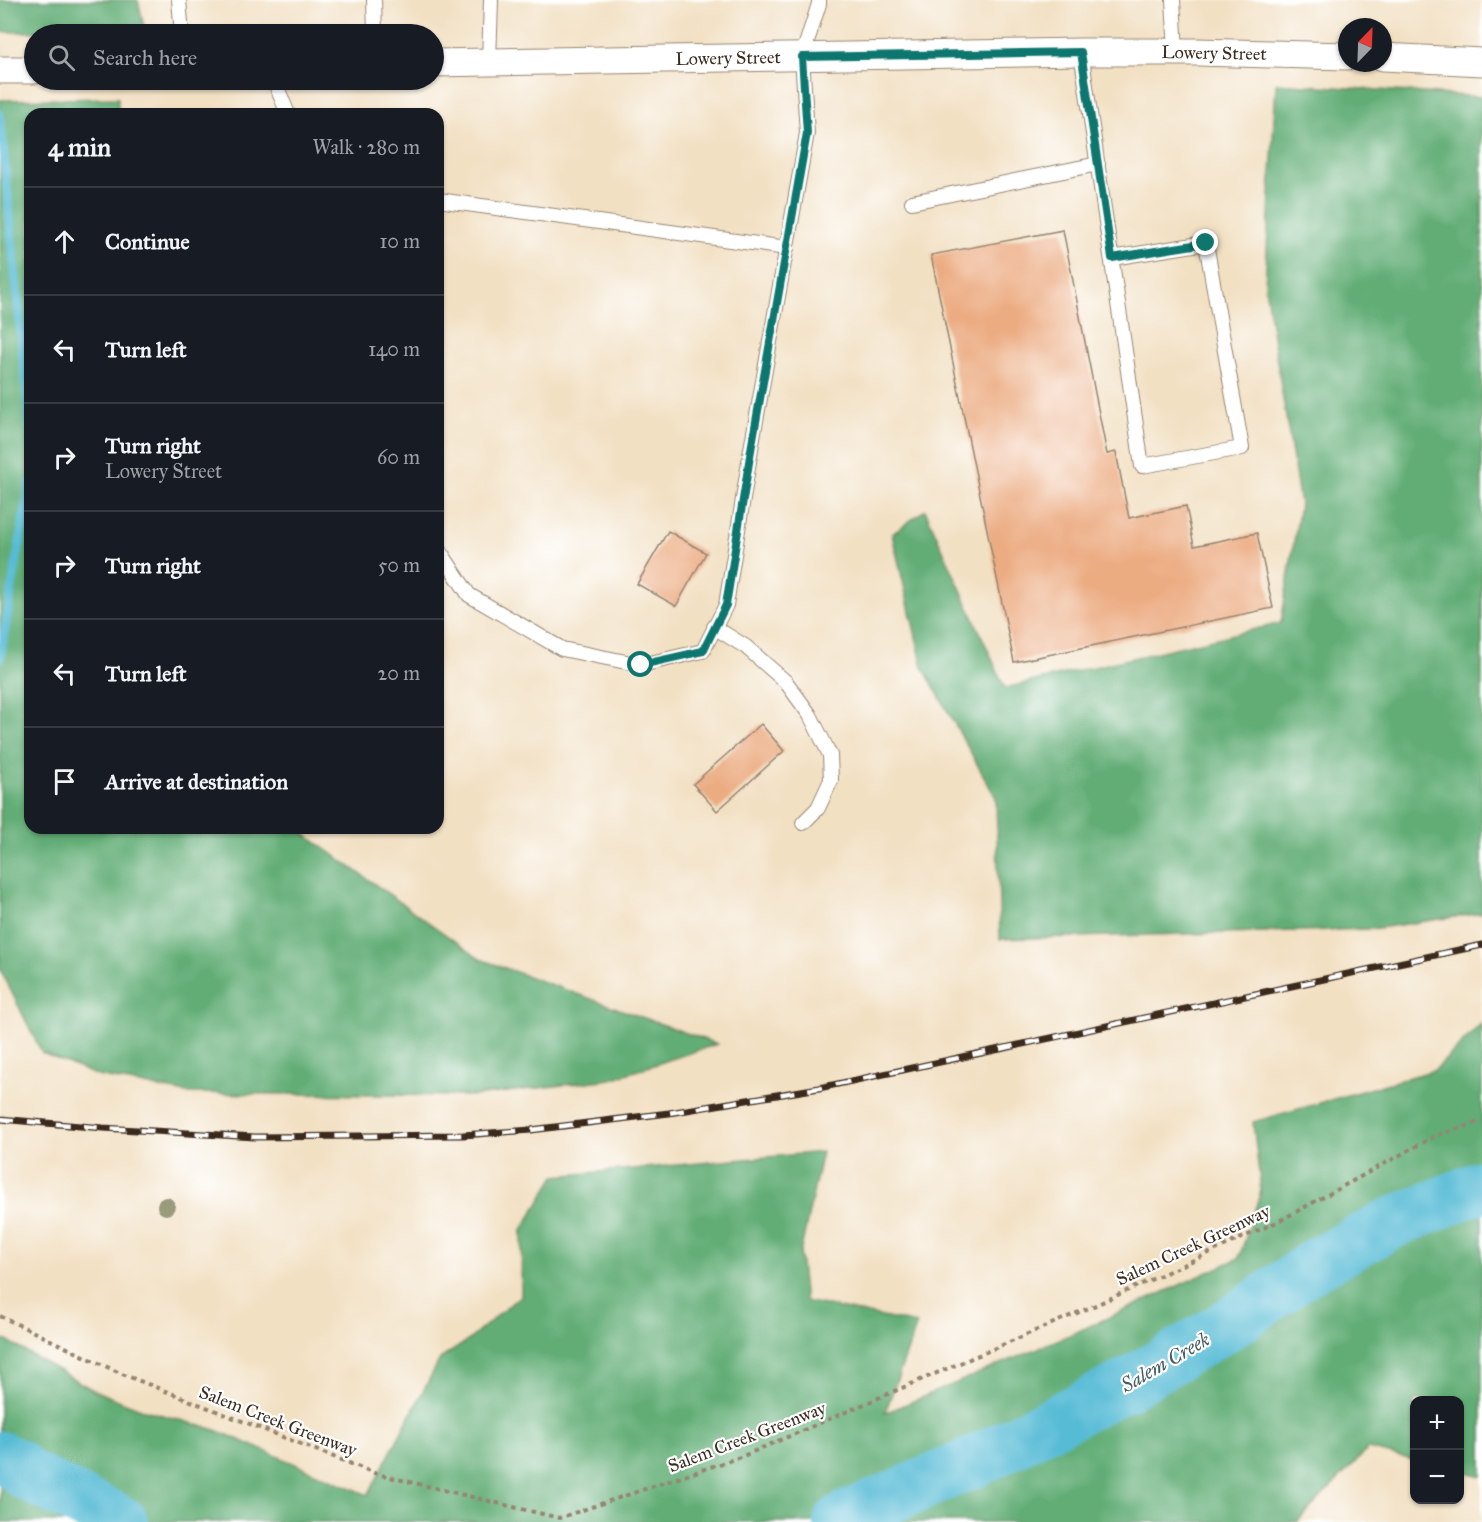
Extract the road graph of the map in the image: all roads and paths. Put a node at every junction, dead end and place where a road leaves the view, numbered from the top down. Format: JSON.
{"nodes":[{"id":1,"x":179,"y":0,"type":"edge"},
{"id":2,"x":374,"y":0,"type":"edge"},
{"id":3,"x":491,"y":0,"type":"edge"},
{"id":4,"x":819,"y":0,"type":"edge"},
{"id":5,"x":1173,"y":0,"type":"edge"},
{"id":6,"x":181,"y":24,"type":"edge"},
{"id":7,"x":375,"y":24,"type":"edge"},
{"id":8,"x":1081,"y":52,"type":"junction"},
{"id":9,"x":1176,"y":52,"type":"junction"},
{"id":10,"x":1338,"y":56,"type":"edge"},
{"id":11,"x":802,"y":57,"type":"junction"},
{"id":12,"x":1392,"y":57,"type":"edge"},
{"id":13,"x":489,"y":62,"type":"junction"},
{"id":14,"x":1482,"y":62,"type":"edge"},
{"id":15,"x":444,"y":63,"type":"edge"},
{"id":16,"x":24,"y":69,"type":"edge"},
{"id":17,"x":0,"y":70,"type":"edge"},
{"id":18,"x":278,"y":90,"type":"edge"},
{"id":19,"x":286,"y":108,"type":"edge"},
{"id":20,"x":1098,"y":164,"type":"junction"},
{"id":21,"x":444,"y":201,"type":"edge"},
{"id":22,"x":912,"y":202,"type":"dead end"},
{"id":23,"x":787,"y":248,"type":"junction"},
{"id":24,"x":1112,"y":258,"type":"junction"},
{"id":25,"x":444,"y":557,"type":"edge"},
{"id":26,"x":714,"y":627,"type":"junction"},
{"id":27,"x":802,"y":823,"type":"dead end"},
{"id":28,"x":1482,"y":1121,"type":"edge"},
{"id":29,"x":0,"y":1316,"type":"edge"}],
"edges":[{"from":1,"to":6,"type":"lane"},
{"from":2,"to":7,"type":"lane"},
{"from":3,"to":13,"type":"lane"},
{"from":4,"to":11,"type":"lane"},
{"from":5,"to":9,"type":"lane"},
{"from":8,"to":9,"type":"street","name":"Lowery Street"},
{"from":8,"to":11,"type":"street","name":"Lowery Street"},
{"from":8,"to":20,"type":"lane"},
{"from":9,"to":10,"type":"street","name":"Lowery Street"},
{"from":11,"to":13,"type":"street","name":"Lowery Street"},
{"from":11,"to":23,"type":"lane"},
{"from":12,"to":14,"type":"street"},
{"from":13,"to":15,"type":"street","name":"Lowery Street"},
{"from":16,"to":17,"type":"street"},
{"from":18,"to":19,"type":"lane"},
{"from":20,"to":22,"type":"lane"},
{"from":20,"to":24,"type":"lane"},
{"from":21,"to":23,"type":"lane"},
{"from":23,"to":26,"type":"lane"},
{"from":24,"to":24,"type":"lane"},
{"from":25,"to":26,"type":"lane"},
{"from":26,"to":27,"type":"lane"},
{"from":28,"to":29,"type":"path","name":"Salem Creek Greenway"}]}
